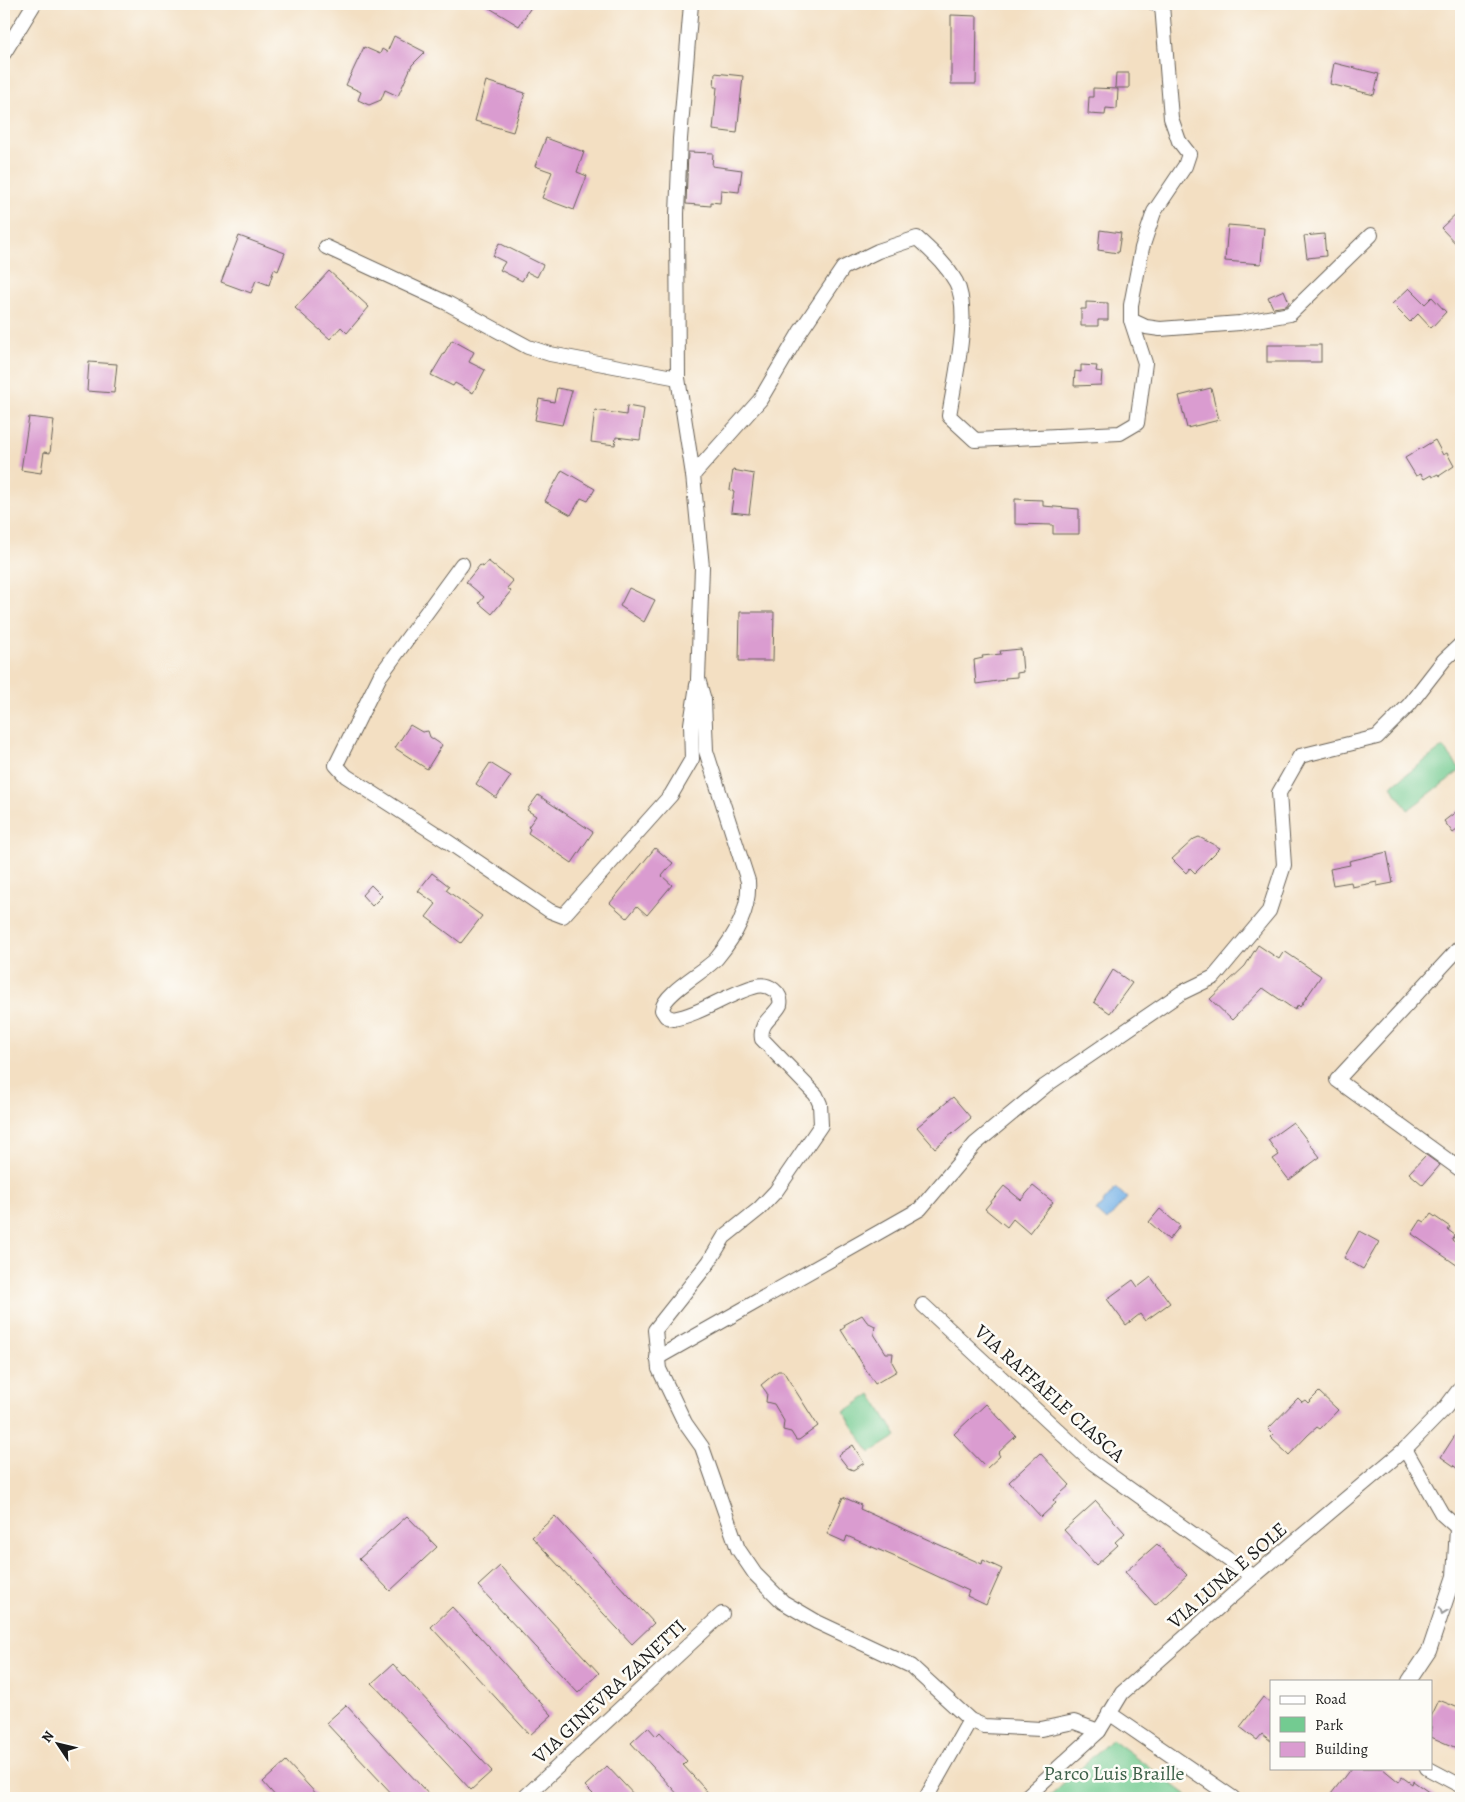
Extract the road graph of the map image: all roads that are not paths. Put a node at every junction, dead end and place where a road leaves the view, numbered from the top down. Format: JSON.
{"nodes":[{"id":1,"x":34,"y":4,"type":"edge"},
{"id":2,"x":691,"y":4,"type":"edge"},
{"id":3,"x":1155,"y":4,"type":"edge"},
{"id":4,"x":4,"y":53,"type":"edge"},
{"id":5,"x":1371,"y":235,"type":"dead end"},
{"id":6,"x":326,"y":247,"type":"dead end"},
{"id":7,"x":1131,"y":320,"type":"junction"},
{"id":8,"x":678,"y":378,"type":"junction"},
{"id":9,"x":693,"y":475,"type":"junction"},
{"id":10,"x":462,"y":564,"type":"dead end"},
{"id":11,"x":1461,"y":644,"type":"edge"},
{"id":12,"x":698,"y":679,"type":"junction"},
{"id":13,"x":1461,"y":946,"type":"edge"},
{"id":14,"x":1461,"y":1170,"type":"edge"},
{"id":15,"x":923,"y":1305,"type":"dead end"},
{"id":16,"x":658,"y":1358,"type":"junction"},
{"id":17,"x":1461,"y":1387,"type":"edge"},
{"id":18,"x":1406,"y":1449,"type":"junction"},
{"id":19,"x":1459,"y":1530,"type":"edge"},
{"id":20,"x":1253,"y":1577,"type":"junction"},
{"id":21,"x":722,"y":1614,"type":"dead end"},
{"id":22,"x":1410,"y":1680,"type":"edge"},
{"id":23,"x":1109,"y":1713,"type":"junction"},
{"id":24,"x":970,"y":1720,"type":"junction"},
{"id":25,"x":1099,"y":1730,"type":"junction"},
{"id":26,"x":1431,"y":1770,"type":"edge"},
{"id":27,"x":1461,"y":1786,"type":"edge"},
{"id":28,"x":524,"y":1798,"type":"edge"},
{"id":29,"x":926,"y":1798,"type":"edge"},
{"id":30,"x":1026,"y":1798,"type":"edge"},
{"id":31,"x":1233,"y":1798,"type":"edge"}],
"edges":[{"from":1,"to":4,"type":"street"},
{"from":2,"to":8,"type":"street"},
{"from":3,"to":7,"type":"street"},
{"from":5,"to":7,"type":"street"},
{"from":6,"to":8,"type":"street"},
{"from":7,"to":9,"type":"street"},
{"from":8,"to":9,"type":"street"},
{"from":9,"to":12,"type":"street"},
{"from":10,"to":12,"type":"street"},
{"from":11,"to":16,"type":"street"},
{"from":12,"to":16,"type":"street"},
{"from":13,"to":14,"type":"street"},
{"from":15,"to":20,"type":"street","name":"VIA RAFFAELE CIASCA"},
{"from":16,"to":24,"type":"street"},
{"from":17,"to":18,"type":"street","name":"VIA LUNA E SOLE"},
{"from":18,"to":19,"type":"street"},
{"from":18,"to":20,"type":"street","name":"VIA LUNA E SOLE"},
{"from":19,"to":22,"type":"street","one_way":true},
{"from":20,"to":23,"type":"street","name":"VIA LUNA E SOLE"},
{"from":21,"to":28,"type":"street","name":"VIA GINEVRA ZANETTI"},
{"from":23,"to":25,"type":"street","name":"VIA LUNA E SOLE"},
{"from":23,"to":31,"type":"street"},
{"from":24,"to":25,"type":"street"},
{"from":24,"to":29,"type":"street"},
{"from":25,"to":30,"type":"street","name":"VIA LUNA E SOLE"},
{"from":26,"to":27,"type":"street"}]}
